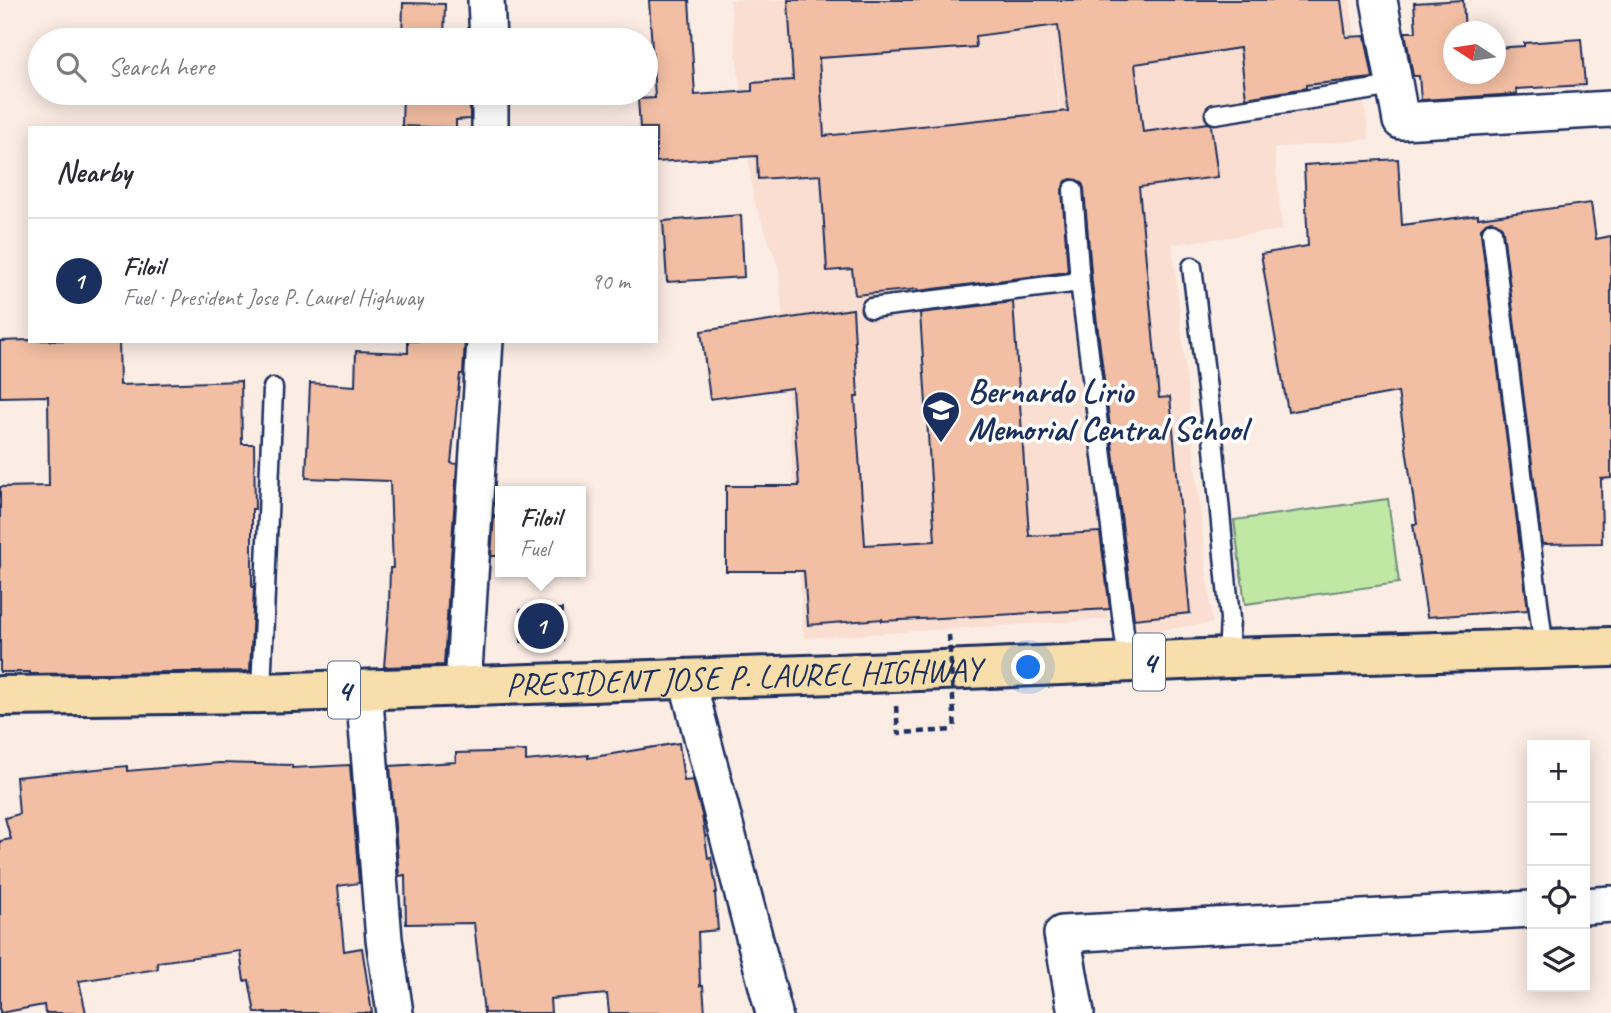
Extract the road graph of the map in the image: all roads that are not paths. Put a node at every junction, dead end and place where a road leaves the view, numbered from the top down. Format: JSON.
{"nodes":[{"id":1,"x":486,"y":0,"type":"edge"},
{"id":2,"x":1380,"y":0,"type":"edge"},
{"id":3,"x":487,"y":28,"type":"edge"},
{"id":4,"x":1394,"y":86,"type":"junction"},
{"id":5,"x":490,"y":105,"type":"edge"},
{"id":6,"x":1611,"y":109,"type":"edge"},
{"id":7,"x":1215,"y":114,"type":"dead end"},
{"id":8,"x":490,"y":126,"type":"edge"},
{"id":9,"x":1073,"y":191,"type":"dead end"},
{"id":10,"x":1492,"y":232,"type":"dead end"},
{"id":11,"x":1192,"y":267,"type":"dead end"},
{"id":12,"x":1080,"y":282,"type":"junction"},
{"id":13,"x":871,"y":308,"type":"dead end"},
{"id":14,"x":485,"y":343,"type":"edge"},
{"id":15,"x":273,"y":388,"type":"dead end"},
{"id":16,"x":1611,"y":647,"type":"edge"},
{"id":17,"x":1544,"y":650,"type":"junction"},
{"id":18,"x":1228,"y":658,"type":"junction"},
{"id":19,"x":1128,"y":663,"type":"junction"},
{"id":20,"x":687,"y":679,"type":"junction"},
{"id":21,"x":463,"y":686,"type":"junction"},
{"id":22,"x":364,"y":689,"type":"junction"},
{"id":23,"x":261,"y":693,"type":"junction"},
{"id":24,"x":0,"y":696,"type":"edge"},
{"id":25,"x":1611,"y":904,"type":"edge"},
{"id":26,"x":1590,"y":906,"type":"edge"},
{"id":27,"x":1527,"y":909,"type":"edge"},
{"id":28,"x":395,"y":1013,"type":"edge"},
{"id":29,"x":774,"y":1013,"type":"edge"},
{"id":30,"x":1076,"y":1013,"type":"edge"}],
"edges":[{"from":1,"to":3,"type":"street"},
{"from":2,"to":4,"type":"street"},
{"from":4,"to":6,"type":"street"},
{"from":4,"to":7,"type":"lane"},
{"from":5,"to":8,"type":"street"},
{"from":9,"to":12,"type":"lane"},
{"from":10,"to":17,"type":"lane"},
{"from":11,"to":18,"type":"lane"},
{"from":12,"to":13,"type":"lane"},
{"from":12,"to":19,"type":"lane"},
{"from":14,"to":21,"type":"street"},
{"from":15,"to":23,"type":"lane"},
{"from":16,"to":17,"type":"highway","name":"PRESIDENT JOSE P. LAUREL HIGHWAY","number":"4"},
{"from":17,"to":18,"type":"highway","name":"PRESIDENT JOSE P. LAUREL HIGHWAY","number":"4"},
{"from":18,"to":19,"type":"highway","name":"PRESIDENT JOSE P. LAUREL HIGHWAY","number":"4"},
{"from":19,"to":20,"type":"highway","name":"PRESIDENT JOSE P. LAUREL HIGHWAY","number":"4"},
{"from":20,"to":21,"type":"highway","name":"PRESIDENT JOSE P. LAUREL HIGHWAY","number":"4"},
{"from":20,"to":29,"type":"street"},
{"from":21,"to":22,"type":"highway","name":"PRESIDENT JOSE P. LAUREL HIGHWAY","number":"4"},
{"from":22,"to":23,"type":"highway","name":"PRESIDENT JOSE P. LAUREL HIGHWAY","number":"4"},
{"from":22,"to":28,"type":"street"},
{"from":23,"to":24,"type":"highway","name":"PRESIDENT JOSE P. LAUREL HIGHWAY","number":"4"},
{"from":25,"to":26,"type":"street"},
{"from":27,"to":30,"type":"street"}]}
